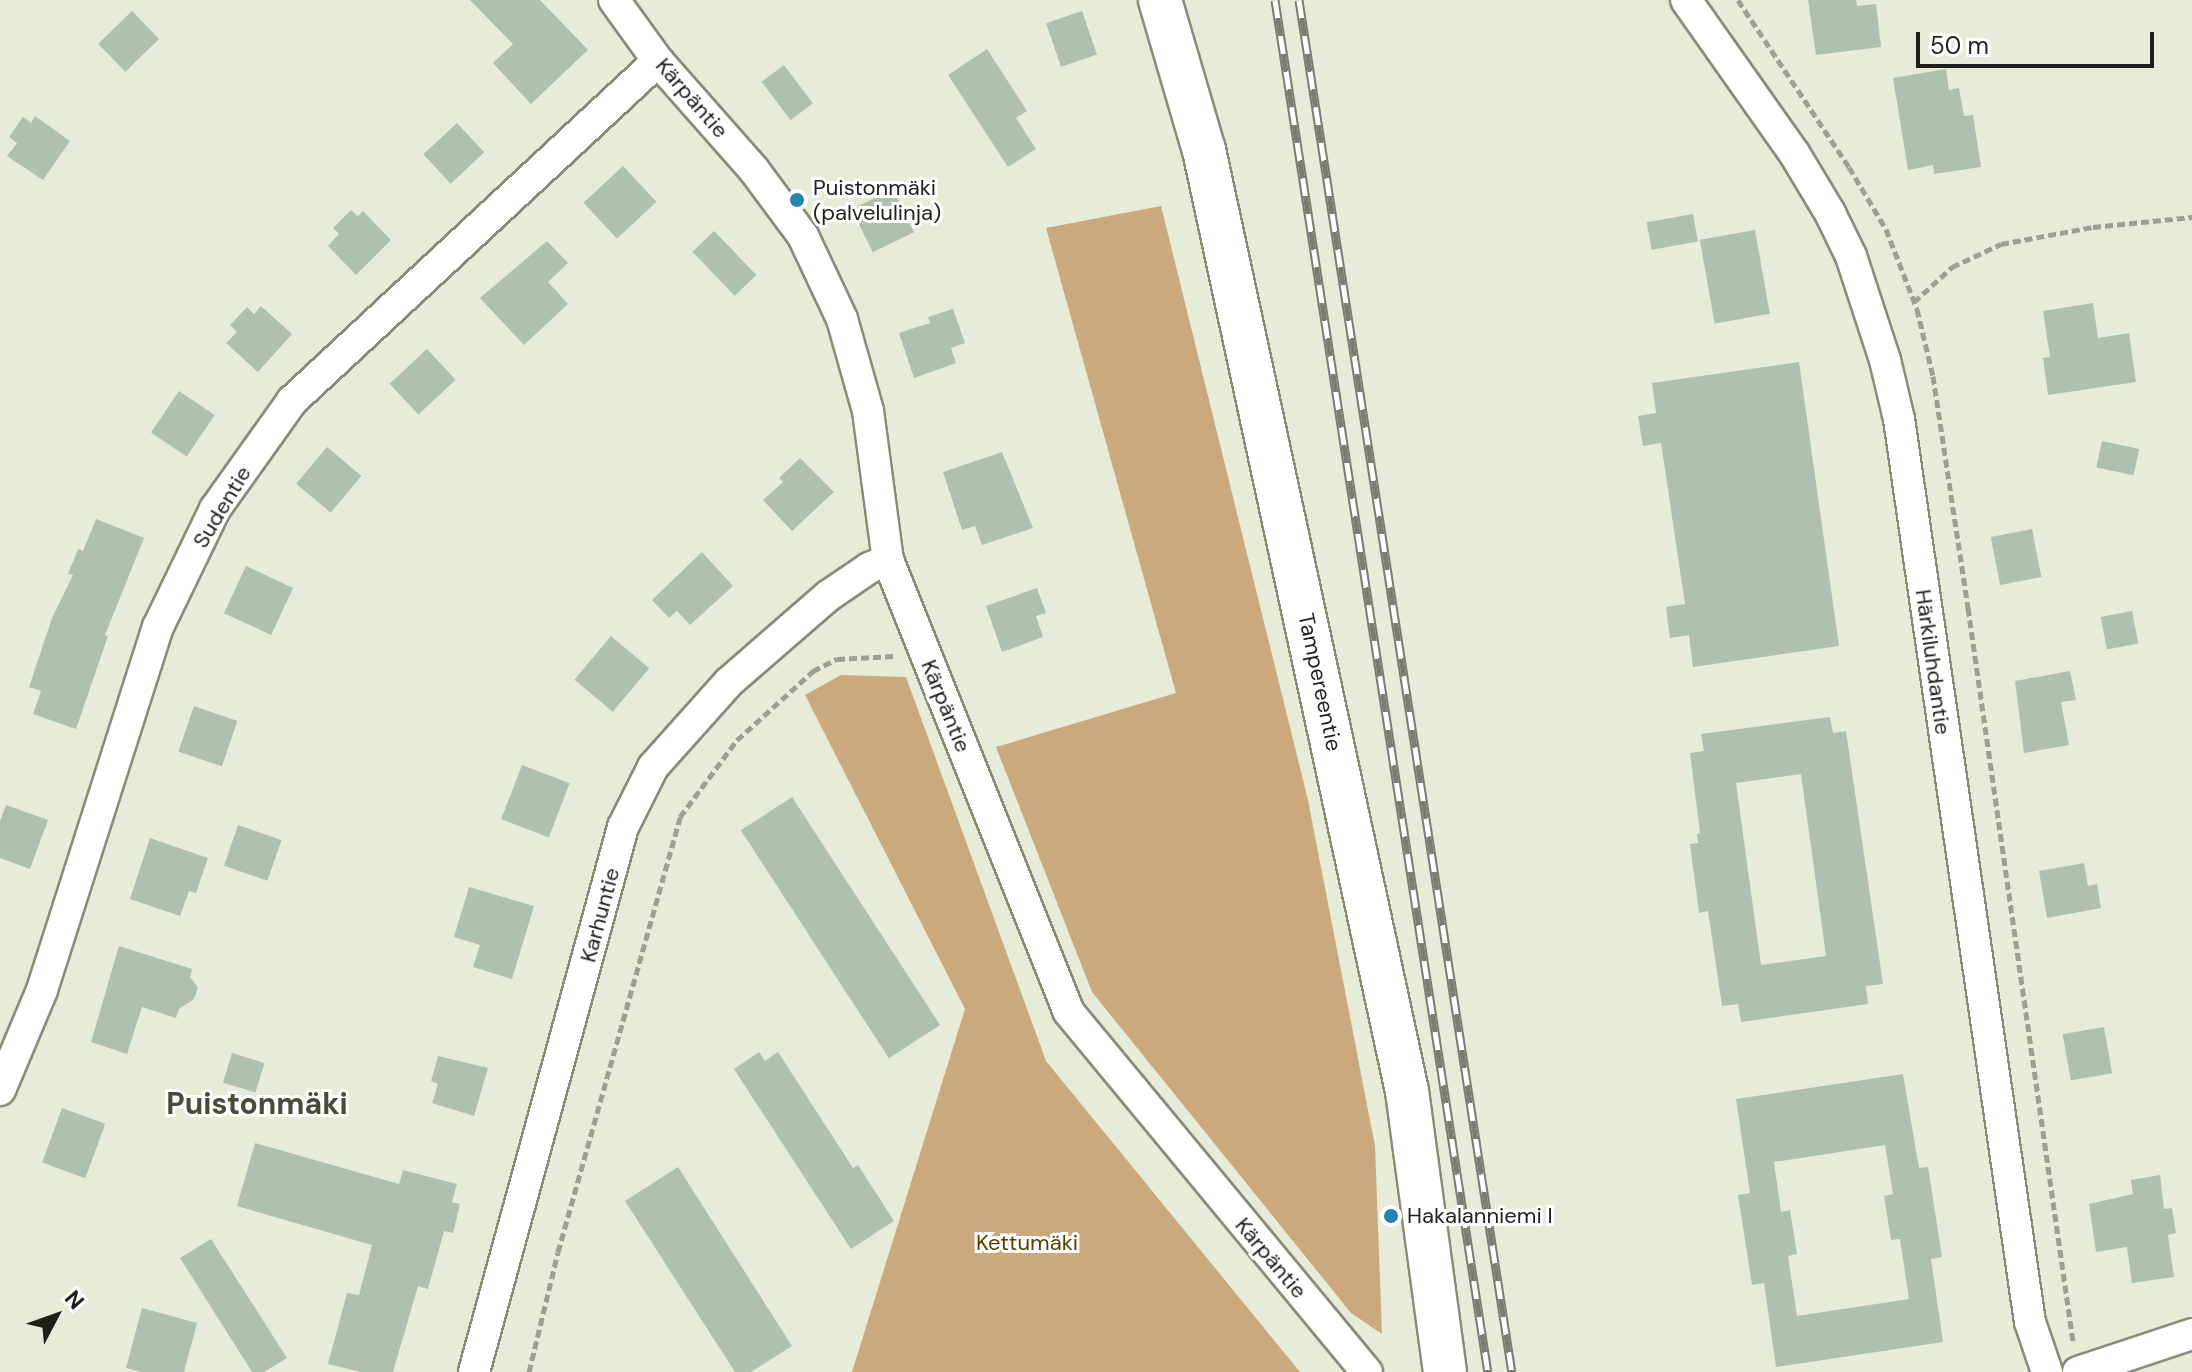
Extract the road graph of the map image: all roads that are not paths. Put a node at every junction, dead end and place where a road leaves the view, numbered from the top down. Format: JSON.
{"nodes":[{"id":1,"x":614,"y":0,"type":"edge"},
{"id":2,"x":1160,"y":0,"type":"edge"},
{"id":3,"x":1686,"y":0,"type":"edge"},
{"id":4,"x":658,"y":61,"type":"junction"},
{"id":5,"x":888,"y":560,"type":"junction"},
{"id":6,"x":0,"y":1090,"type":"edge"},
{"id":7,"x":2192,"y":1334,"type":"edge"},
{"id":8,"x":474,"y":1372,"type":"edge"},
{"id":9,"x":1367,"y":1372,"type":"edge"},
{"id":10,"x":1445,"y":1372,"type":"edge"},
{"id":11,"x":2047,"y":1372,"type":"edge"},
{"id":12,"x":2078,"y":1372,"type":"edge"}],
"edges":[{"from":1,"to":4,"type":"street","name":"Kärpäntie"},
{"from":2,"to":10,"type":"main road","name":"Tampereentie"},
{"from":3,"to":11,"type":"street","name":"Härkiluhdantie"},
{"from":4,"to":5,"type":"street","name":"Kärpäntie"},
{"from":4,"to":6,"type":"street","name":"Sudentie"},
{"from":5,"to":8,"type":"street","name":"Karhuntie"},
{"from":5,"to":9,"type":"street","name":"Kärpäntie"},
{"from":7,"to":12,"type":"street"}]}
